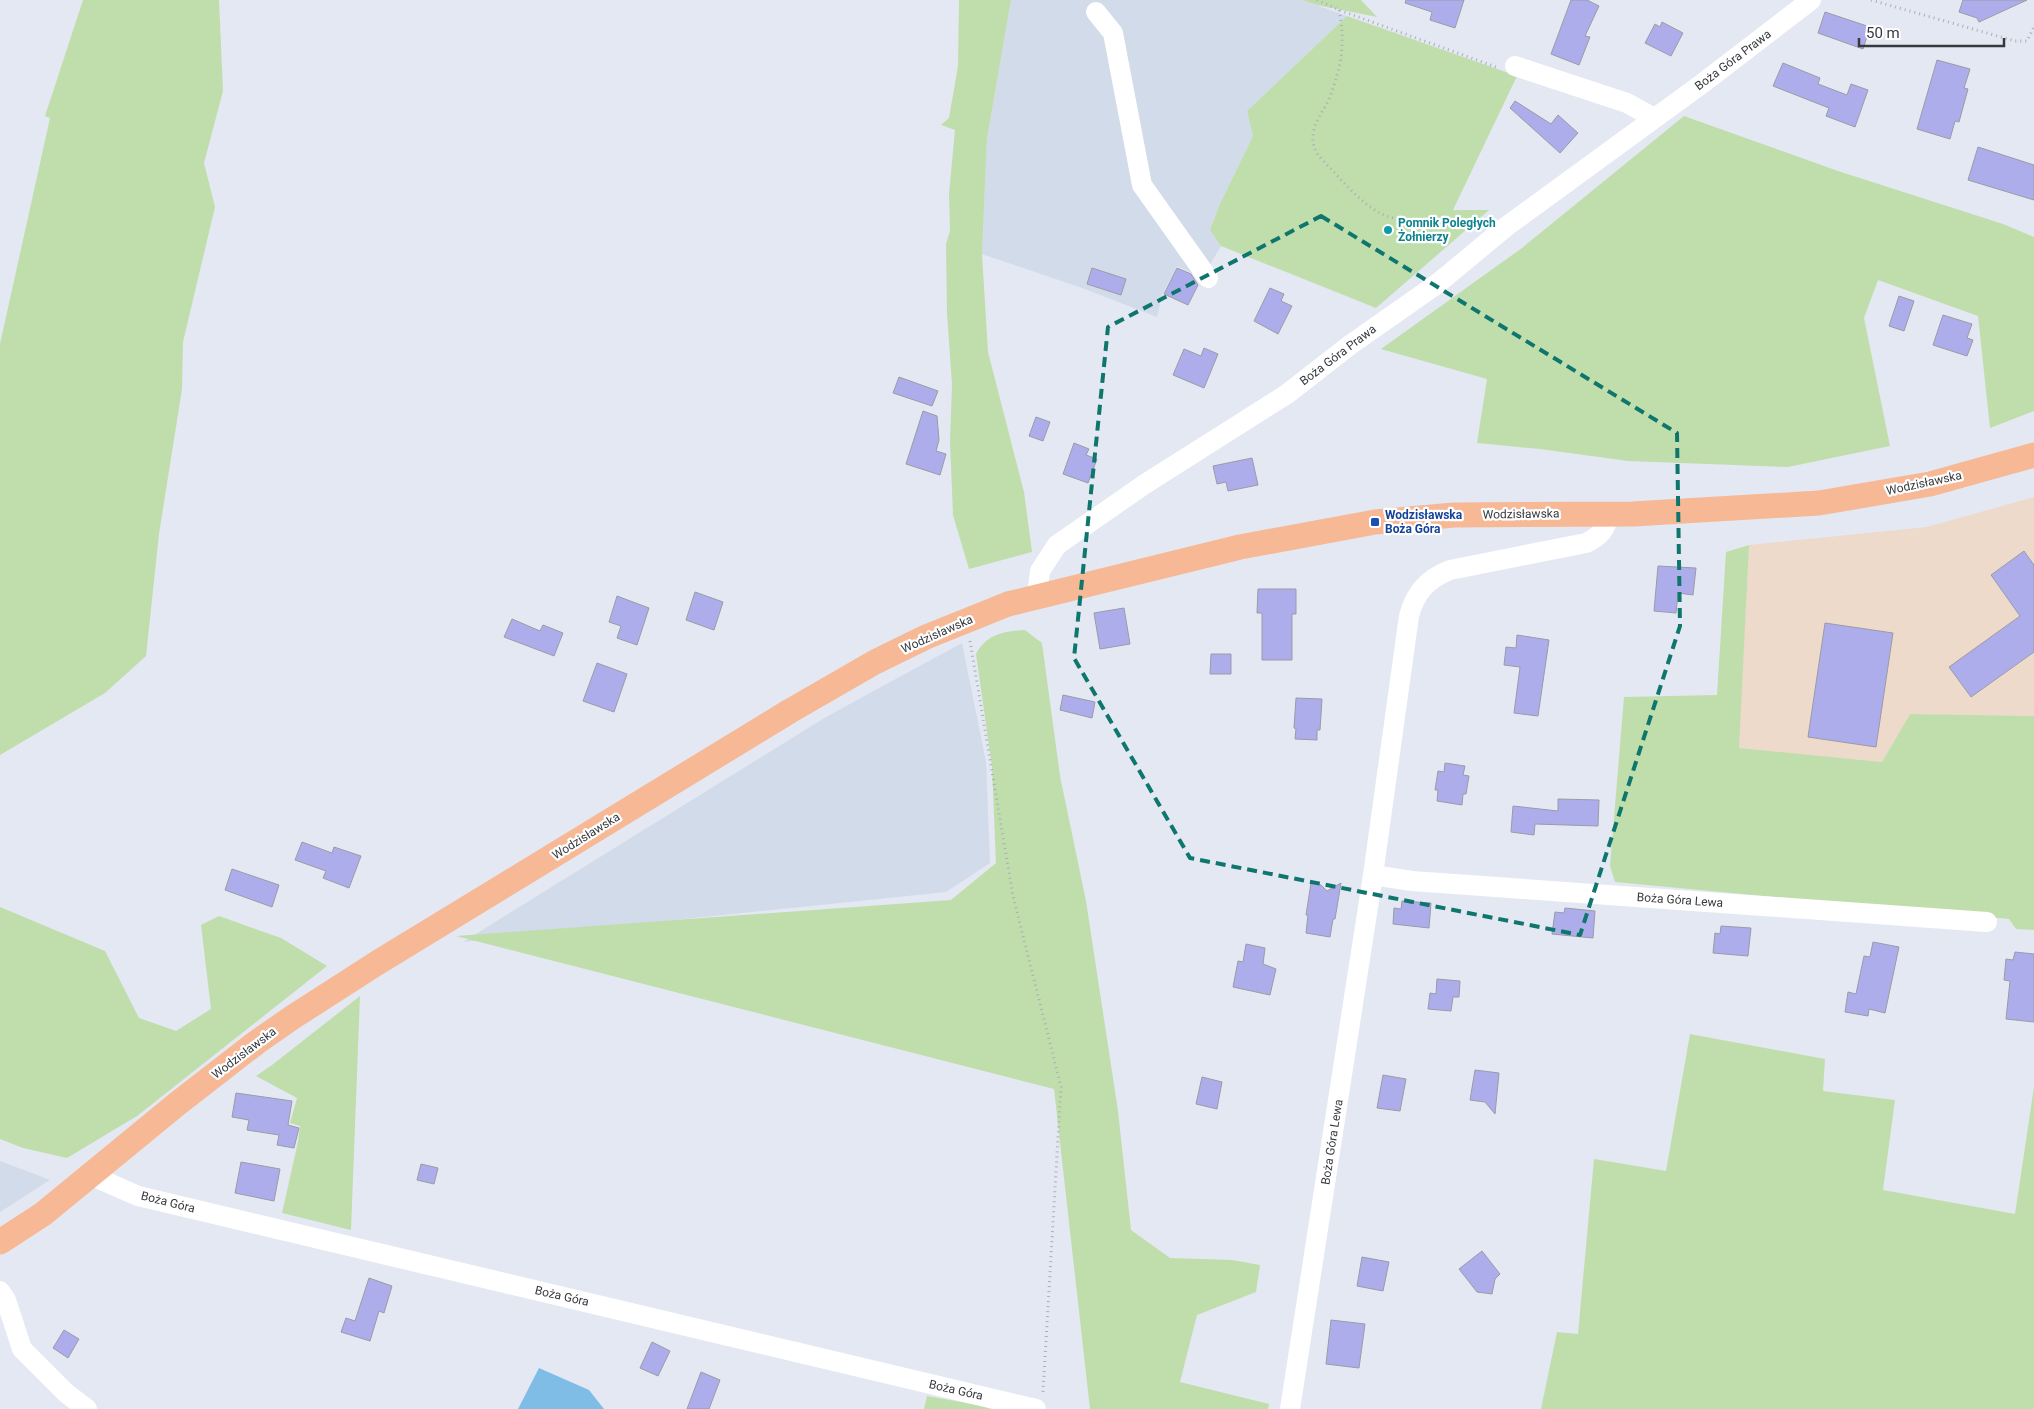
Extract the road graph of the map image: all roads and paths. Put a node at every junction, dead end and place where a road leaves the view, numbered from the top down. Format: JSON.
{"nodes":[{"id":1,"x":1316,"y":0,"type":"edge"},
{"id":2,"x":1810,"y":0,"type":"edge"},
{"id":3,"x":1871,"y":0,"type":"edge"},
{"id":4,"x":1339,"y":10,"type":"junction"},
{"id":5,"x":1096,"y":12,"type":"dead end"},
{"id":6,"x":2034,"y":27,"type":"edge"},
{"id":7,"x":1509,"y":68,"type":"joint"},
{"id":8,"x":1654,"y":118,"type":"junction"},
{"id":9,"x":1507,"y":226,"type":"junction"},
{"id":10,"x":1208,"y":278,"type":"dead end"},
{"id":11,"x":2034,"y":454,"type":"edge"},
{"id":12,"x":1609,"y":514,"type":"junction"},
{"id":13,"x":1037,"y":596,"type":"junction"},
{"id":14,"x":967,"y":621,"type":"junction"},
{"id":15,"x":1373,"y":875,"type":"junction"},
{"id":16,"x":1987,"y":922,"type":"dead end"},
{"id":17,"x":90,"y":1175,"type":"junction"},
{"id":18,"x":0,"y":1242,"type":"edge"},
{"id":19,"x":0,"y":1291,"type":"edge"},
{"id":20,"x":1039,"y":1403,"type":"edge"},
{"id":21,"x":87,"y":1409,"type":"edge"},
{"id":22,"x":1290,"y":1409,"type":"edge"}],
"edges":[{"from":1,"to":4,"type":"path"},
{"from":2,"to":8,"type":"street","name":"Boża Góra Prawa"},
{"from":3,"to":6,"type":"path"},
{"from":4,"to":7,"type":"path"},
{"from":4,"to":9,"type":"path"},
{"from":5,"to":10,"type":"street"},
{"from":7,"to":8,"type":"street"},
{"from":8,"to":9,"type":"street","name":"Boża Góra Prawa"},
{"from":9,"to":13,"type":"street","name":"Boża Góra Prawa"},
{"from":11,"to":12,"type":"main road","name":"Wodzisławska"},
{"from":12,"to":13,"type":"main road","name":"Wodzisławska"},
{"from":12,"to":15,"type":"street","name":"Boża Góra Lewa"},
{"from":13,"to":14,"type":"main road","name":"Wodzisławska"},
{"from":14,"to":17,"type":"main road","name":"Wodzisławska"},
{"from":14,"to":20,"type":"path"},
{"from":15,"to":16,"type":"street","name":"Boża Góra Lewa"},
{"from":15,"to":22,"type":"street","name":"Boża Góra Lewa"},
{"from":17,"to":18,"type":"main road","name":"Wodzisławska"},
{"from":17,"to":20,"type":"street","name":"Boża Góra"},
{"from":19,"to":21,"type":"street"}]}
